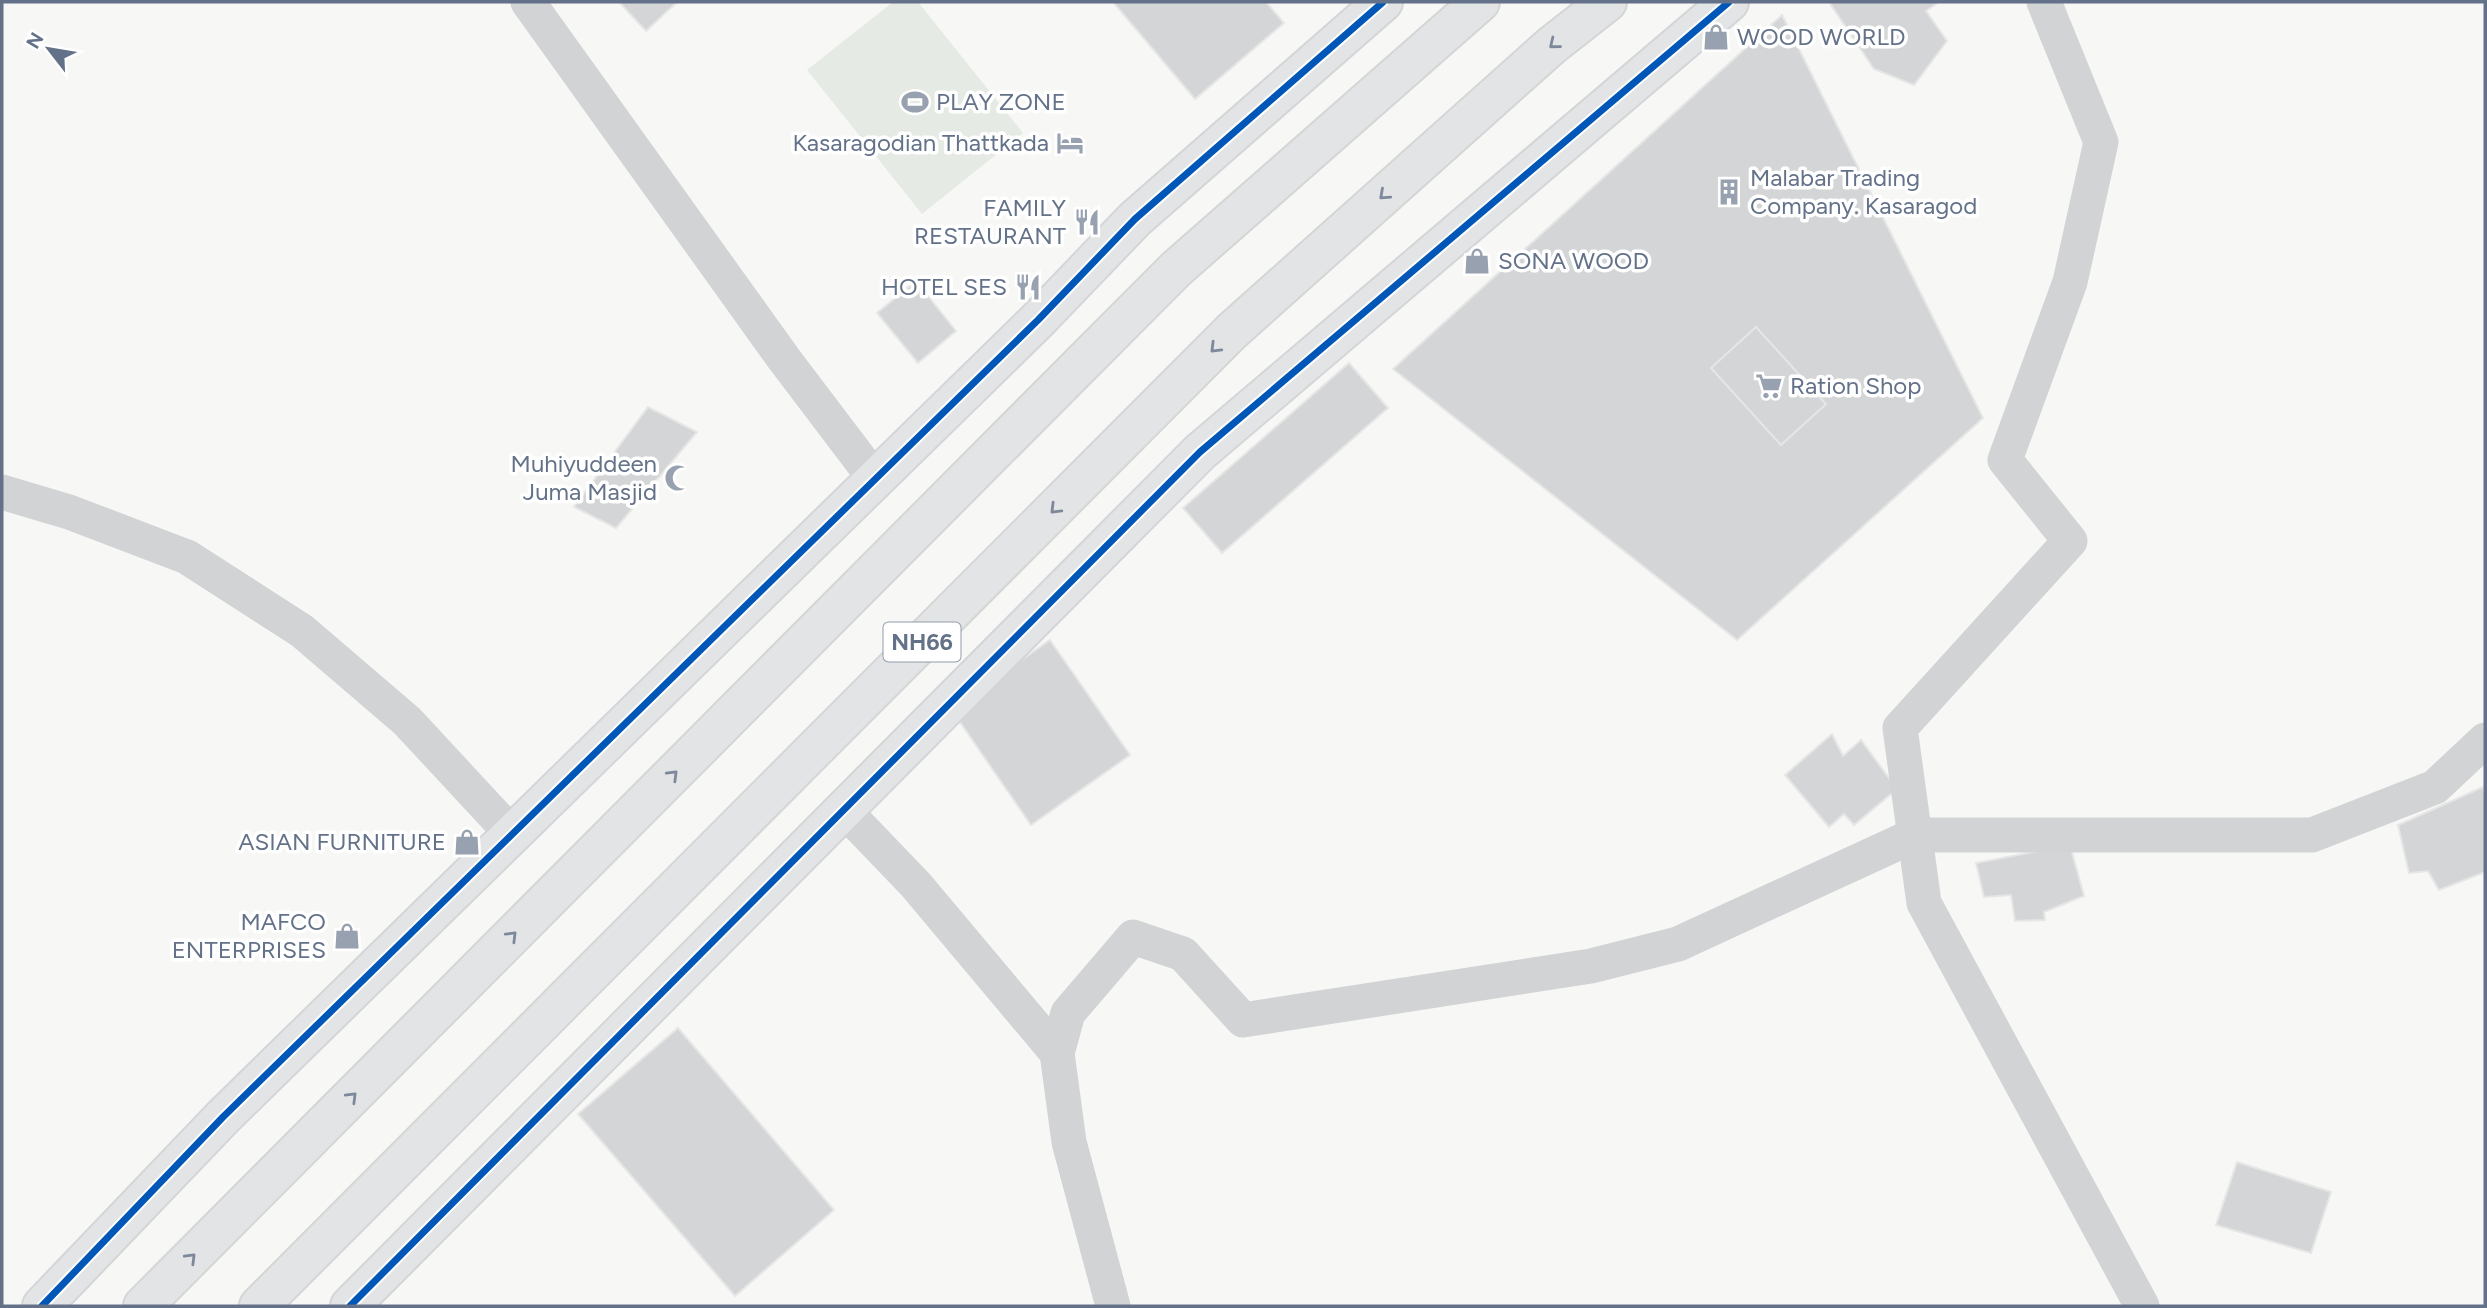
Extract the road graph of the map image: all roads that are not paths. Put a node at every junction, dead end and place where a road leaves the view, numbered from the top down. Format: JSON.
{"nodes":[{"id":1,"x":528,"y":2,"type":"edge"},
{"id":2,"x":1383,"y":2,"type":"edge"},
{"id":3,"x":1480,"y":2,"type":"edge"},
{"id":4,"x":1607,"y":2,"type":"edge"},
{"id":5,"x":1729,"y":2,"type":"edge"},
{"id":6,"x":2044,"y":2,"type":"edge"},
{"id":7,"x":875,"y":479,"type":"junction"},
{"id":8,"x":2,"y":492,"type":"edge"},
{"id":9,"x":2485,"y":740,"type":"edge"},
{"id":10,"x":844,"y":810,"type":"junction"},
{"id":11,"x":512,"y":834,"type":"junction"},
{"id":12,"x":1915,"y":835,"type":"junction"},
{"id":13,"x":1057,"y":1053,"type":"junction"},
{"id":14,"x":42,"y":1306,"type":"edge"},
{"id":15,"x":143,"y":1306,"type":"edge"},
{"id":16,"x":259,"y":1306,"type":"edge"},
{"id":17,"x":350,"y":1306,"type":"edge"},
{"id":18,"x":1113,"y":1306,"type":"edge"},
{"id":19,"x":2142,"y":1306,"type":"edge"}],
"edges":[{"from":1,"to":7,"type":"street"},
{"from":2,"to":7,"type":"main road"},
{"from":15,"to":3,"type":"main road","one_way":true},
{"from":4,"to":16,"type":"main road","number":"NH66","one_way":true},
{"from":5,"to":10,"type":"main road"},
{"from":6,"to":12,"type":"street"},
{"from":7,"to":11,"type":"main road"},
{"from":8,"to":11,"type":"street"},
{"from":9,"to":12,"type":"street"},
{"from":10,"to":13,"type":"street"},
{"from":10,"to":17,"type":"main road"},
{"from":11,"to":14,"type":"main road"},
{"from":12,"to":13,"type":"street"},
{"from":12,"to":19,"type":"street"},
{"from":13,"to":18,"type":"street"}]}
